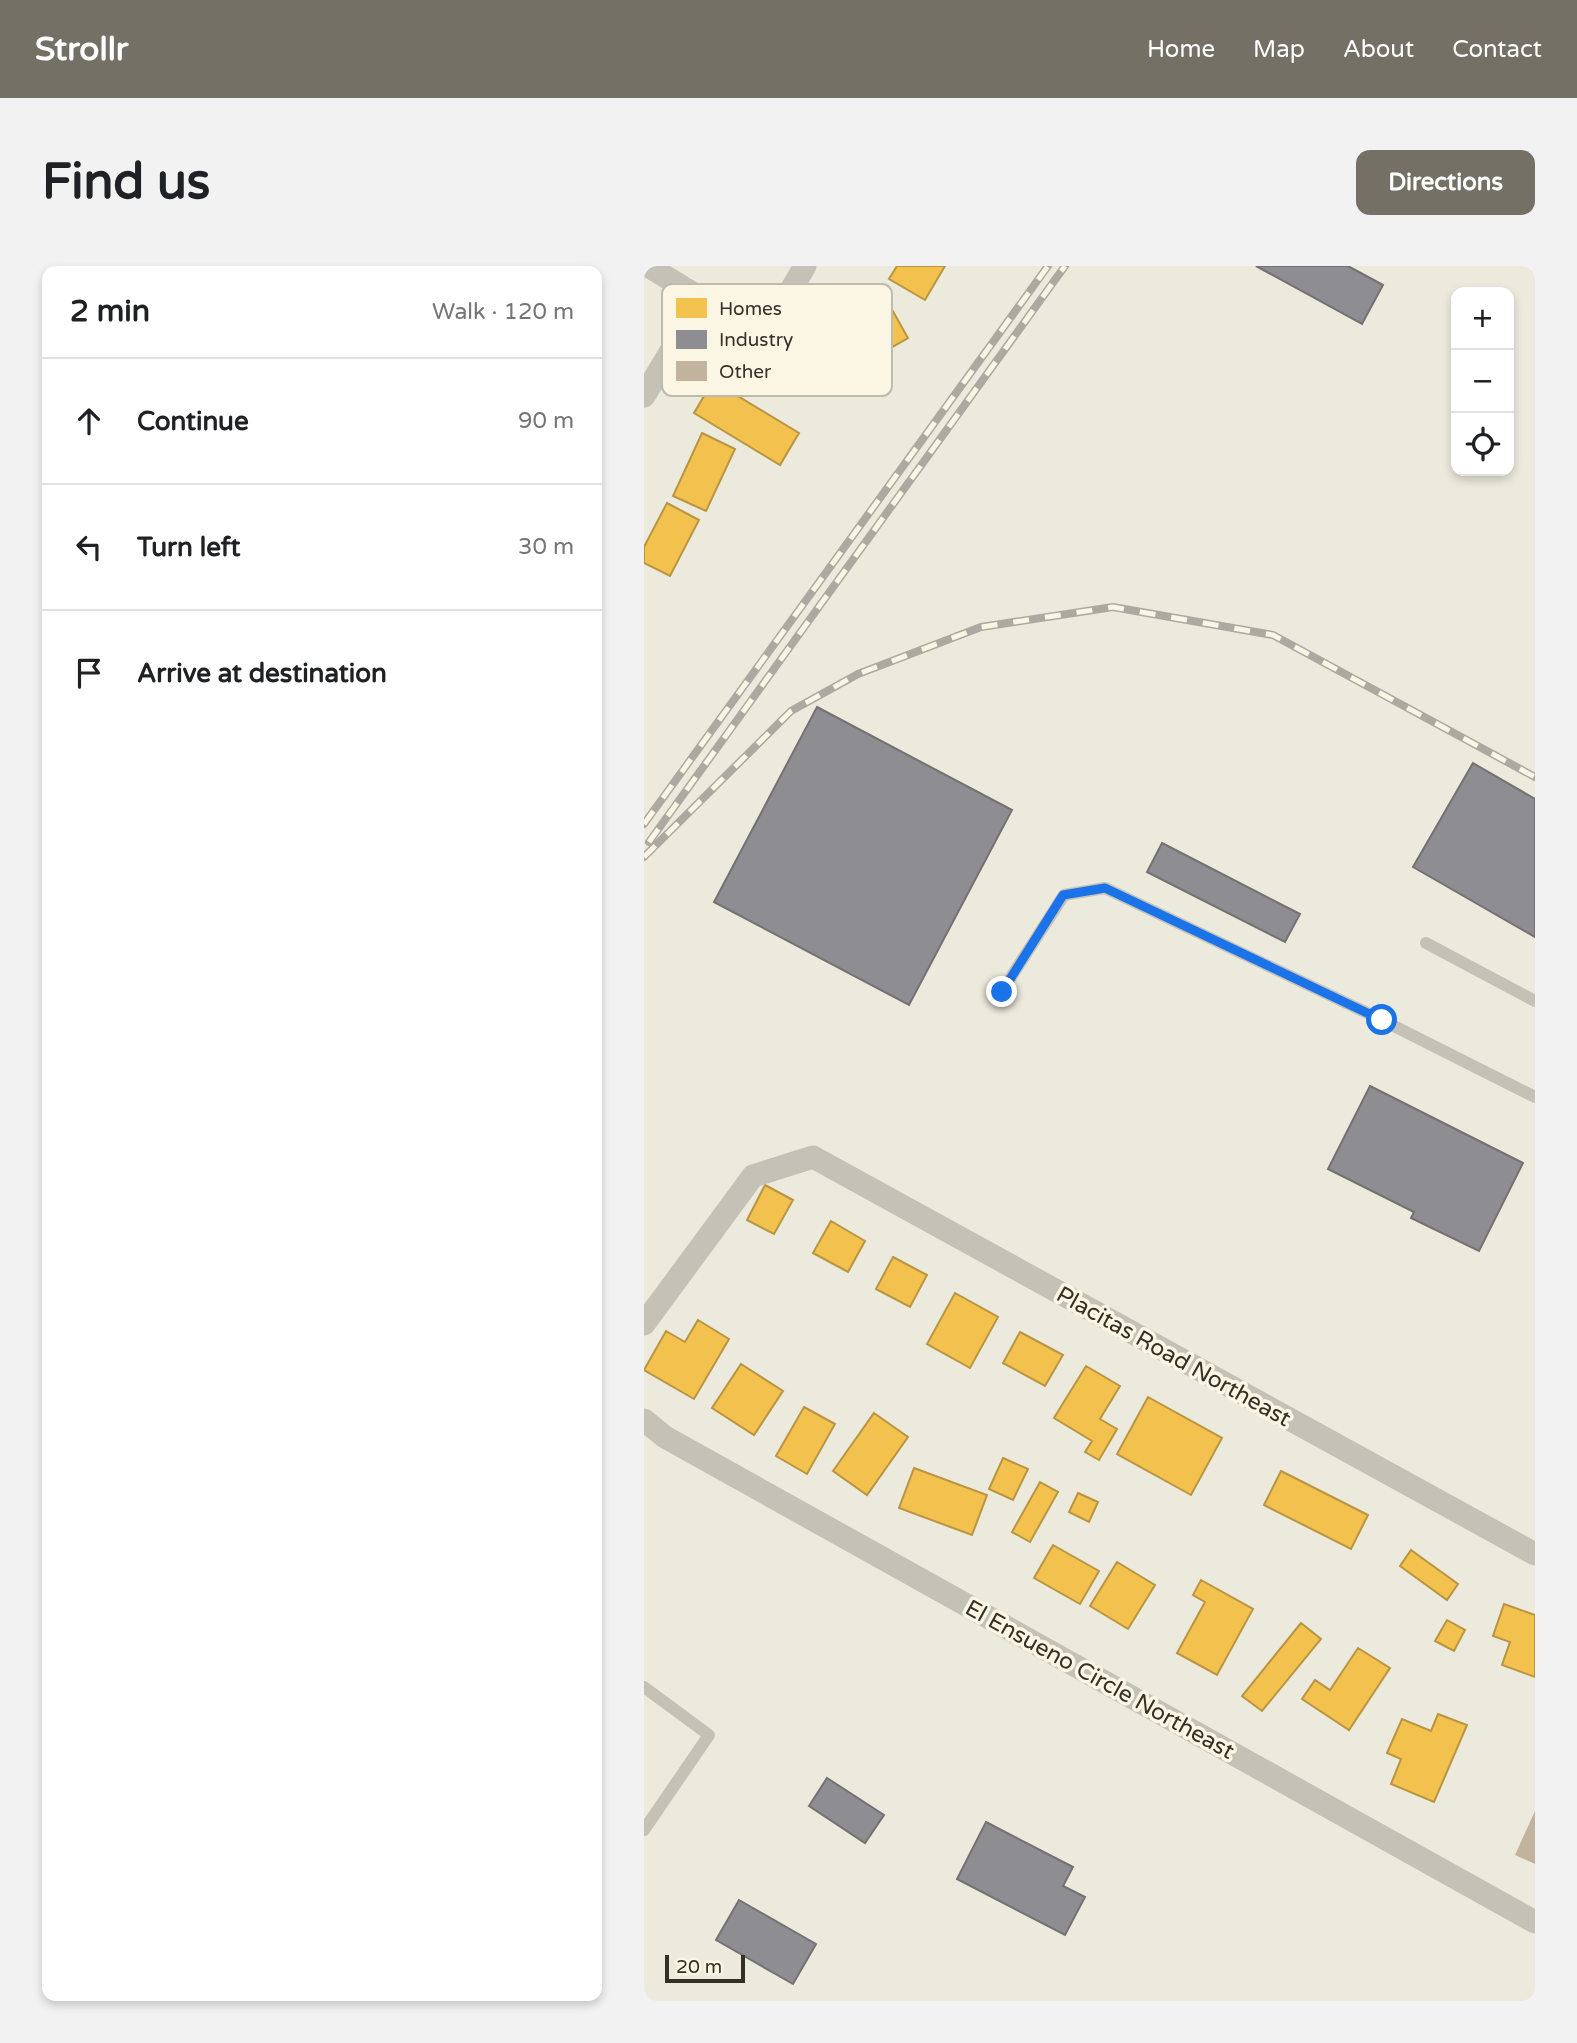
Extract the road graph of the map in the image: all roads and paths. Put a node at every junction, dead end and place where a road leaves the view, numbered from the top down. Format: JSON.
{"nodes":[{"id":1,"x":648,"y":266,"type":"edge"},
{"id":2,"x":805,"y":266,"type":"edge"},
{"id":3,"x":677,"y":284,"type":"edge"},
{"id":4,"x":794,"y":284,"type":"edge"},
{"id":5,"x":662,"y":367,"type":"edge"},
{"id":6,"x":644,"y":397,"type":"edge"},
{"id":7,"x":1426,"y":943,"type":"dead end"},
{"id":8,"x":1002,"y":992,"type":"dead end"},
{"id":9,"x":1535,"y":1001,"type":"edge"},
{"id":10,"x":1535,"y":1097,"type":"edge"},
{"id":11,"x":644,"y":1324,"type":"edge"},
{"id":12,"x":644,"y":1420,"type":"edge"},
{"id":13,"x":1535,"y":1554,"type":"edge"},
{"id":14,"x":644,"y":1687,"type":"edge"},
{"id":15,"x":644,"y":1830,"type":"edge"},
{"id":16,"x":1535,"y":1922,"type":"edge"}],
"edges":[{"from":1,"to":3,"type":"street"},
{"from":2,"to":4,"type":"street"},
{"from":5,"to":6,"type":"street"},
{"from":7,"to":9,"type":"lane"},
{"from":8,"to":10,"type":"lane"},
{"from":11,"to":13,"type":"street","name":"Placitas Road Northeast"},
{"from":12,"to":16,"type":"street","name":"El Ensueno Circle Northeast"},
{"from":14,"to":15,"type":"lane"}]}
